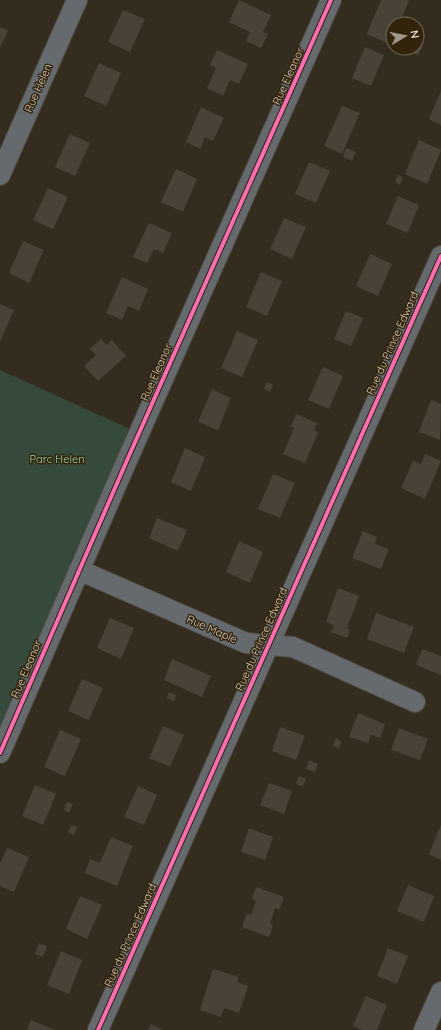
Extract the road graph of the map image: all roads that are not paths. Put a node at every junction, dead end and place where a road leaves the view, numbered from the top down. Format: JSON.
{"nodes":[{"id":1,"x":77,"y":0,"type":"edge"},
{"id":2,"x":331,"y":0,"type":"edge"},
{"id":3,"x":0,"y":175,"type":"edge"},
{"id":4,"x":441,"y":256,"type":"edge"},
{"id":5,"x":79,"y":570,"type":"junction"},
{"id":6,"x":268,"y":645,"type":"junction"},
{"id":7,"x":415,"y":702,"type":"dead end"},
{"id":8,"x":0,"y":753,"type":"edge"},
{"id":9,"x":441,"y":992,"type":"edge"},
{"id":10,"x":98,"y":1030,"type":"edge"},
{"id":11,"x":424,"y":1030,"type":"edge"}],
"edges":[{"from":1,"to":3,"type":"street","name":"Rue Helen"},
{"from":2,"to":5,"type":"street","name":"Rue Eleanor"},
{"from":4,"to":6,"type":"street","name":"Rue du Prince Edward"},
{"from":5,"to":6,"type":"street","name":"Rue Maple"},
{"from":5,"to":8,"type":"street","name":"Rue Eleanor"},
{"from":6,"to":7,"type":"street","name":"Rue Maple"},
{"from":6,"to":10,"type":"street","name":"Rue du Prince Edward"},
{"from":9,"to":11,"type":"street"}]}
